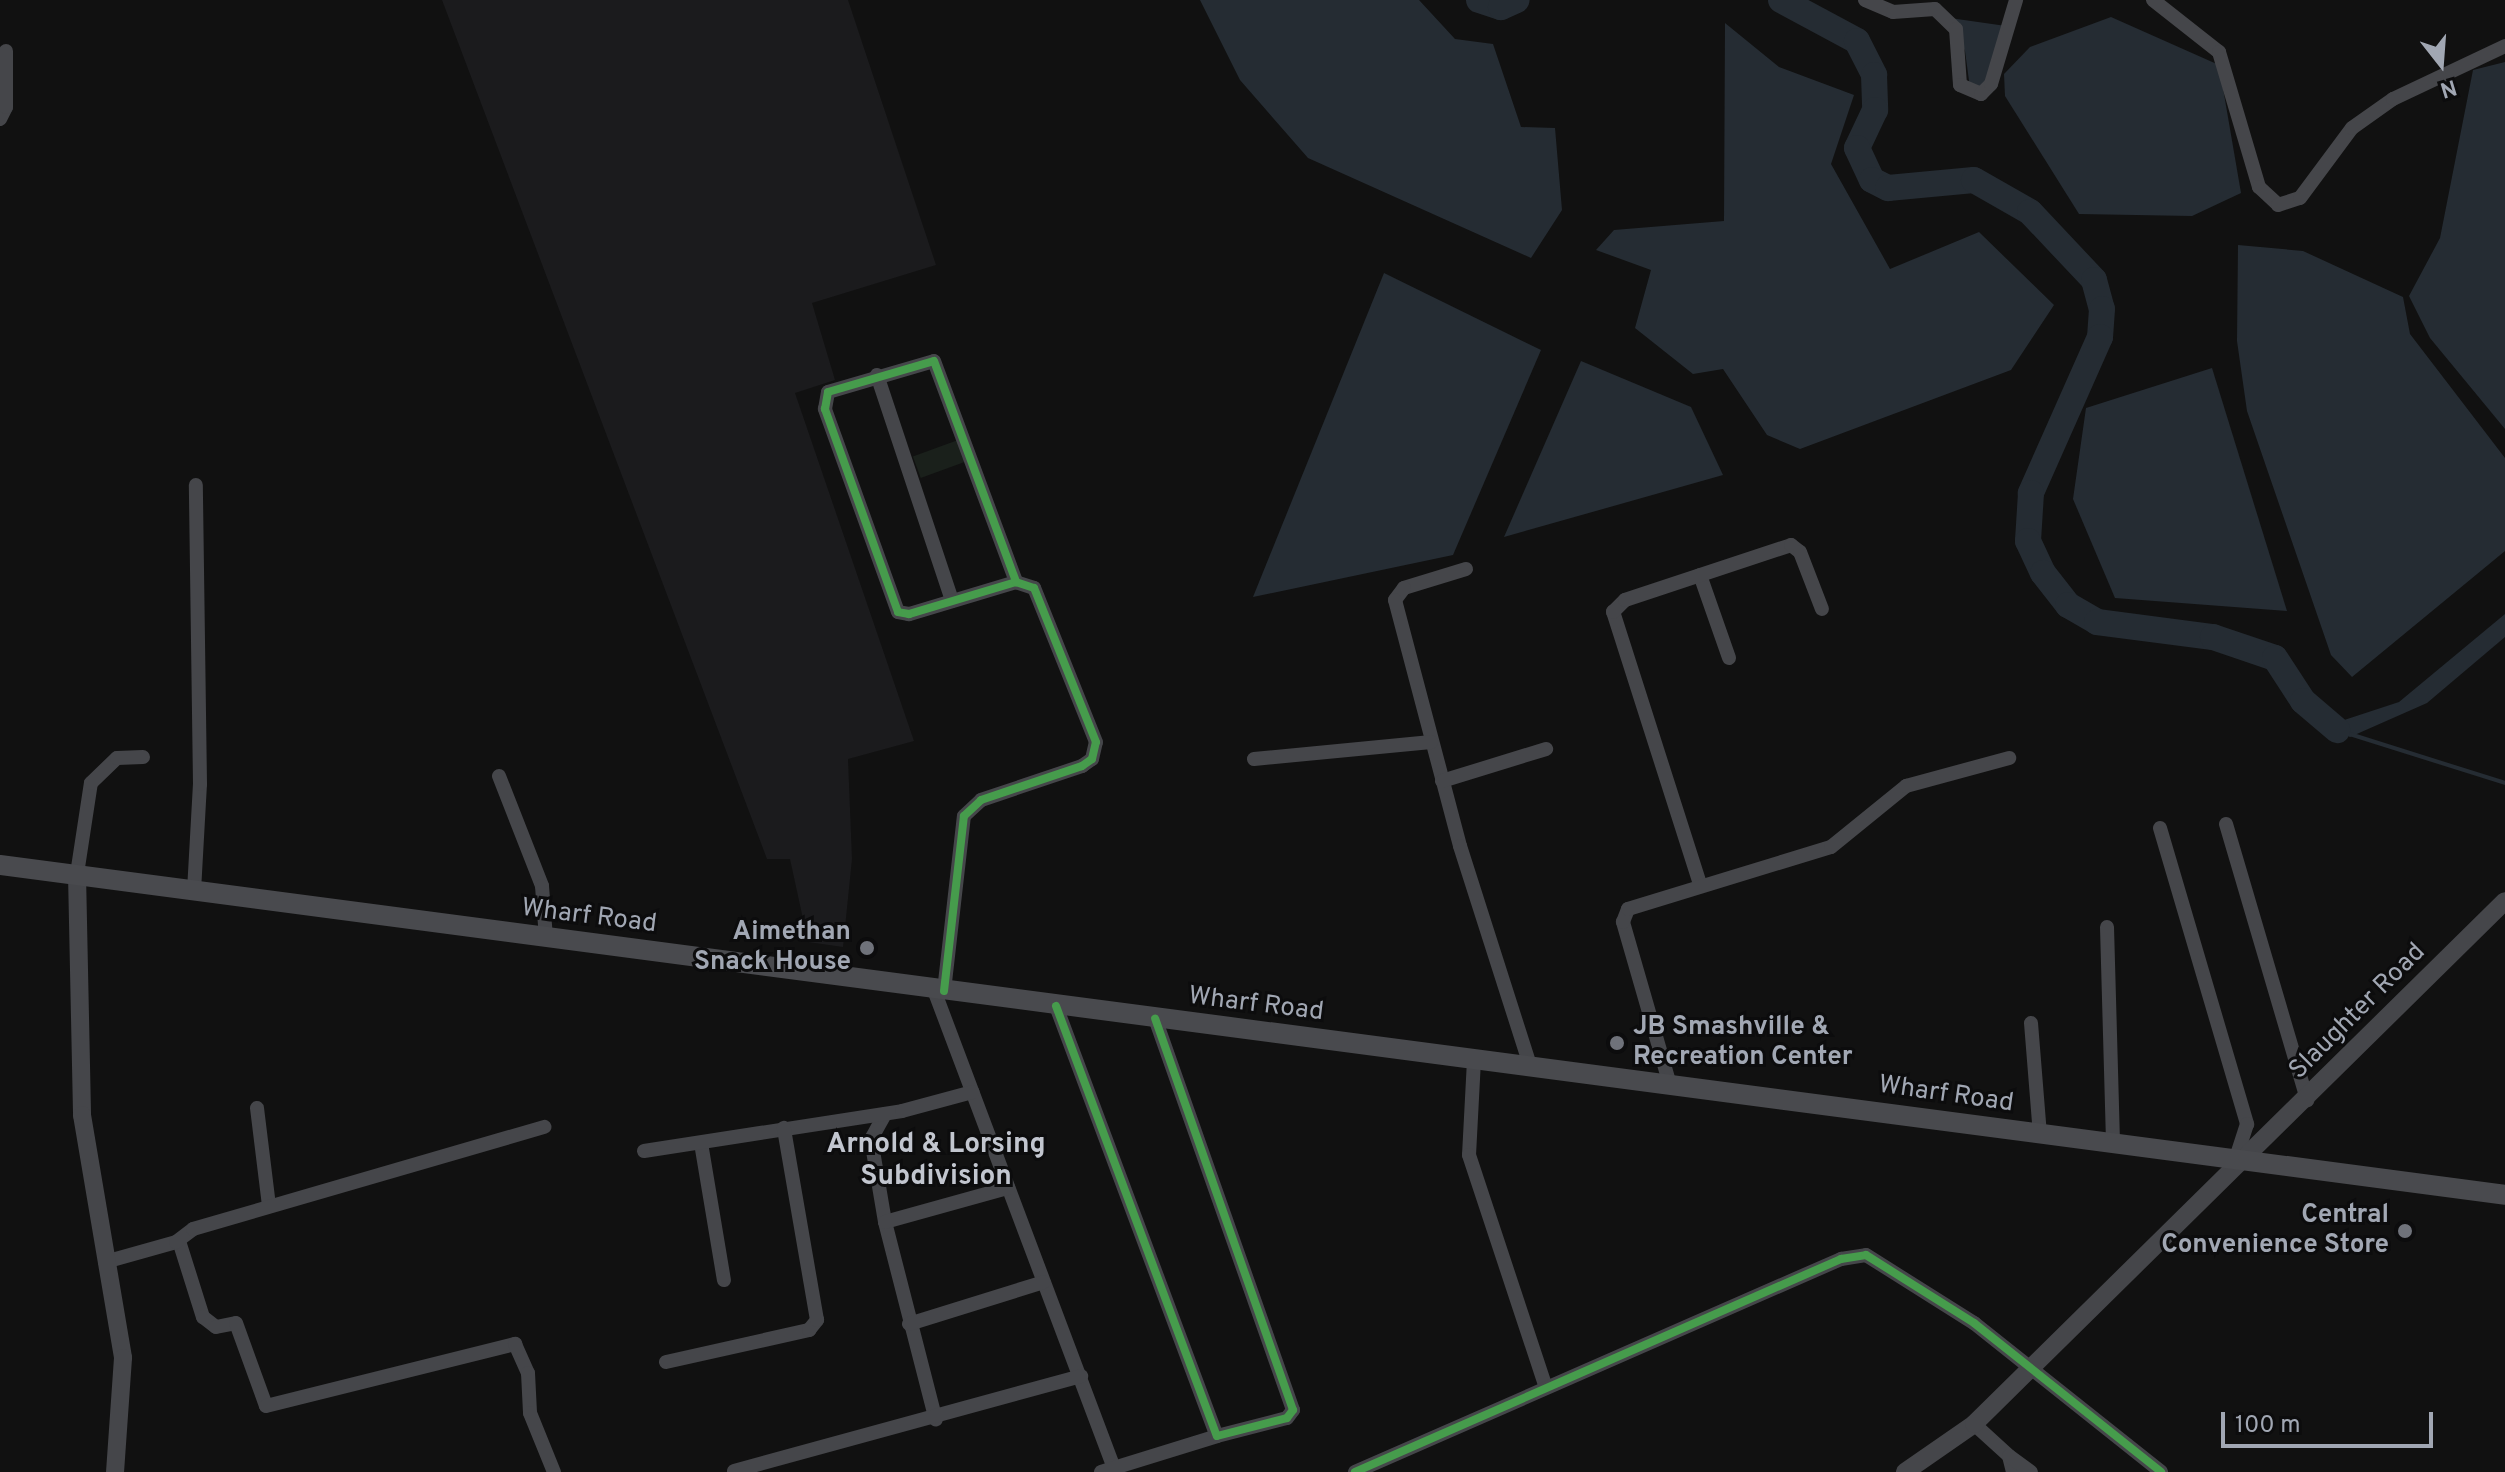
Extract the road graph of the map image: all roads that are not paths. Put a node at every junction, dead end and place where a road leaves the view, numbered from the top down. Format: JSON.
{"nodes":[{"id":1,"x":1865,"y":0,"type":"edge"},
{"id":2,"x":2016,"y":0,"type":"edge"},
{"id":3,"x":2153,"y":0,"type":"edge"},
{"id":4,"x":2505,"y":46,"type":"edge"},
{"id":5,"x":6,"y":51,"type":"dead end"},
{"id":6,"x":0,"y":119,"type":"edge"},
{"id":7,"x":877,"y":375,"type":"junction"},
{"id":8,"x":196,"y":485,"type":"dead end"},
{"id":9,"x":1466,"y":569,"type":"dead end"},
{"id":10,"x":1700,"y":575,"type":"junction"},
{"id":11,"x":1016,"y":582,"type":"junction"},
{"id":12,"x":952,"y":601,"type":"junction"},
{"id":13,"x":1822,"y":609,"type":"dead end"},
{"id":14,"x":1729,"y":658,"type":"dead end"},
{"id":15,"x":1431,"y":742,"type":"junction"},
{"id":16,"x":1546,"y":749,"type":"dead end"},
{"id":17,"x":143,"y":757,"type":"dead end"},
{"id":18,"x":2009,"y":758,"type":"dead end"},
{"id":19,"x":1254,"y":759,"type":"dead end"},
{"id":20,"x":499,"y":776,"type":"dead end"},
{"id":21,"x":1442,"y":781,"type":"junction"},
{"id":22,"x":2226,"y":824,"type":"dead end"},
{"id":23,"x":2160,"y":828,"type":"dead end"},
{"id":24,"x":0,"y":865,"type":"edge"},
{"id":25,"x":77,"y":874,"type":"junction"},
{"id":26,"x":1700,"y":884,"type":"junction"},
{"id":27,"x":194,"y":891,"type":"junction"},
{"id":28,"x":2505,"y":901,"type":"edge"},
{"id":29,"x":2107,"y":927,"type":"dead end"},
{"id":30,"x":546,"y":938,"type":"junction"},
{"id":31,"x":939,"y":990,"type":"junction"},
{"id":32,"x":1056,"y":1006,"type":"junction"},
{"id":33,"x":1155,"y":1019,"type":"junction"},
{"id":34,"x":2031,"y":1023,"type":"dead end"},
{"id":35,"x":1474,"y":1060,"type":"junction"},
{"id":36,"x":1531,"y":1068,"type":"junction"},
{"id":37,"x":1670,"y":1085,"type":"junction"},
{"id":38,"x":973,"y":1092,"type":"junction"},
{"id":39,"x":2307,"y":1100,"type":"junction"},
{"id":40,"x":257,"y":1108,"type":"dead end"},
{"id":41,"x":885,"y":1114,"type":"junction"},
{"id":42,"x":545,"y":1127,"type":"dead end"},
{"id":43,"x":784,"y":1128,"type":"junction"},
{"id":44,"x":2040,"y":1134,"type":"junction"},
{"id":45,"x":701,"y":1143,"type":"junction"},
{"id":46,"x":2113,"y":1144,"type":"junction"},
{"id":47,"x":644,"y":1151,"type":"dead end"},
{"id":48,"x":2242,"y":1158,"type":"junction"},
{"id":49,"x":1008,"y":1188,"type":"junction"},
{"id":50,"x":2505,"y":1195,"type":"edge"},
{"id":51,"x":269,"y":1206,"type":"junction"},
{"id":52,"x":885,"y":1222,"type":"junction"},
{"id":53,"x":179,"y":1241,"type":"junction"},
{"id":54,"x":105,"y":1262,"type":"junction"},
{"id":55,"x":724,"y":1280,"type":"dead end"},
{"id":56,"x":1044,"y":1282,"type":"junction"},
{"id":57,"x":909,"y":1324,"type":"junction"},
{"id":58,"x":666,"y":1362,"type":"dead end"},
{"id":59,"x":2030,"y":1367,"type":"junction"},
{"id":60,"x":1081,"y":1376,"type":"junction"},
{"id":61,"x":1545,"y":1385,"type":"junction"},
{"id":62,"x":936,"y":1420,"type":"junction"},
{"id":63,"x":1974,"y":1424,"type":"junction"},
{"id":64,"x":1217,"y":1436,"type":"junction"},
{"id":65,"x":2009,"y":1456,"type":"junction"},
{"id":66,"x":1108,"y":1470,"type":"edge"},
{"id":67,"x":734,"y":1471,"type":"edge"},
{"id":68,"x":115,"y":1472,"type":"edge"},
{"id":69,"x":554,"y":1472,"type":"edge"},
{"id":70,"x":1355,"y":1472,"type":"edge"},
{"id":71,"x":1905,"y":1472,"type":"edge"},
{"id":72,"x":2013,"y":1472,"type":"edge"},
{"id":73,"x":2031,"y":1472,"type":"edge"},
{"id":74,"x":2161,"y":1472,"type":"edge"}],
"edges":[{"from":1,"to":2,"type":"street"},
{"from":3,"to":4,"type":"street"},
{"from":5,"to":6,"type":"street"},
{"from":7,"to":11,"type":"street"},
{"from":7,"to":12,"type":"street"},
{"from":7,"to":12,"type":"street"},
{"from":8,"to":27,"type":"street"},
{"from":9,"to":15,"type":"street"},
{"from":10,"to":13,"type":"street"},
{"from":10,"to":14,"type":"street"},
{"from":10,"to":26,"type":"street"},
{"from":11,"to":12,"type":"street"},
{"from":11,"to":31,"type":"street"},
{"from":15,"to":19,"type":"street"},
{"from":15,"to":21,"type":"street"},
{"from":16,"to":21,"type":"street"},
{"from":17,"to":25,"type":"street"},
{"from":18,"to":26,"type":"street"},
{"from":20,"to":30,"type":"street"},
{"from":21,"to":36,"type":"street"},
{"from":22,"to":39,"type":"street"},
{"from":23,"to":48,"type":"street"},
{"from":24,"to":25,"type":"main road","name":"Wharf Road"},
{"from":25,"to":27,"type":"main road","name":"Wharf Road"},
{"from":25,"to":54,"type":"street"},
{"from":26,"to":37,"type":"street"},
{"from":27,"to":30,"type":"main road","name":"Wharf Road"},
{"from":28,"to":39,"type":"street","name":"Slaughter Road"},
{"from":29,"to":46,"type":"street"},
{"from":30,"to":31,"type":"main road","name":"Wharf Road"},
{"from":31,"to":32,"type":"main road","name":"Wharf Road"},
{"from":31,"to":38,"type":"street"},
{"from":32,"to":33,"type":"main road","name":"Wharf Road"},
{"from":32,"to":64,"type":"street"},
{"from":33,"to":35,"type":"main road","name":"Wharf Road"},
{"from":33,"to":64,"type":"street"},
{"from":34,"to":44,"type":"street"},
{"from":35,"to":36,"type":"main road","name":"Wharf Road"},
{"from":35,"to":61,"type":"street"},
{"from":36,"to":37,"type":"main road","name":"Wharf Road"},
{"from":37,"to":44,"type":"main road","name":"Wharf Road"},
{"from":38,"to":41,"type":"street"},
{"from":38,"to":49,"type":"street"},
{"from":39,"to":48,"type":"street","name":"Slaughter Road"},
{"from":40,"to":51,"type":"street"},
{"from":41,"to":43,"type":"street"},
{"from":41,"to":52,"type":"street"},
{"from":42,"to":51,"type":"street"},
{"from":43,"to":45,"type":"street"},
{"from":43,"to":58,"type":"street"},
{"from":44,"to":46,"type":"main road","name":"Wharf Road"},
{"from":45,"to":47,"type":"street"},
{"from":45,"to":55,"type":"street"},
{"from":46,"to":48,"type":"main road","name":"Wharf Road"},
{"from":48,"to":50,"type":"main road","name":"Wharf Road"},
{"from":48,"to":59,"type":"street","name":"Slaughter Road"},
{"from":49,"to":52,"type":"street"},
{"from":49,"to":56,"type":"street"},
{"from":51,"to":53,"type":"street"},
{"from":52,"to":57,"type":"street"},
{"from":53,"to":54,"type":"street"},
{"from":53,"to":69,"type":"street"},
{"from":54,"to":68,"type":"street"},
{"from":56,"to":57,"type":"street"},
{"from":56,"to":60,"type":"street"},
{"from":57,"to":62,"type":"street"},
{"from":59,"to":61,"type":"street"},
{"from":59,"to":63,"type":"street","name":"Slaughter Road"},
{"from":59,"to":74,"type":"street"},
{"from":60,"to":62,"type":"street"},
{"from":60,"to":66,"type":"street"},
{"from":61,"to":70,"type":"street"},
{"from":62,"to":67,"type":"street"},
{"from":63,"to":65,"type":"street"},
{"from":63,"to":71,"type":"street","name":"Slaughter Road"},
{"from":64,"to":66,"type":"street"},
{"from":65,"to":72,"type":"street"},
{"from":65,"to":73,"type":"street"}]}
